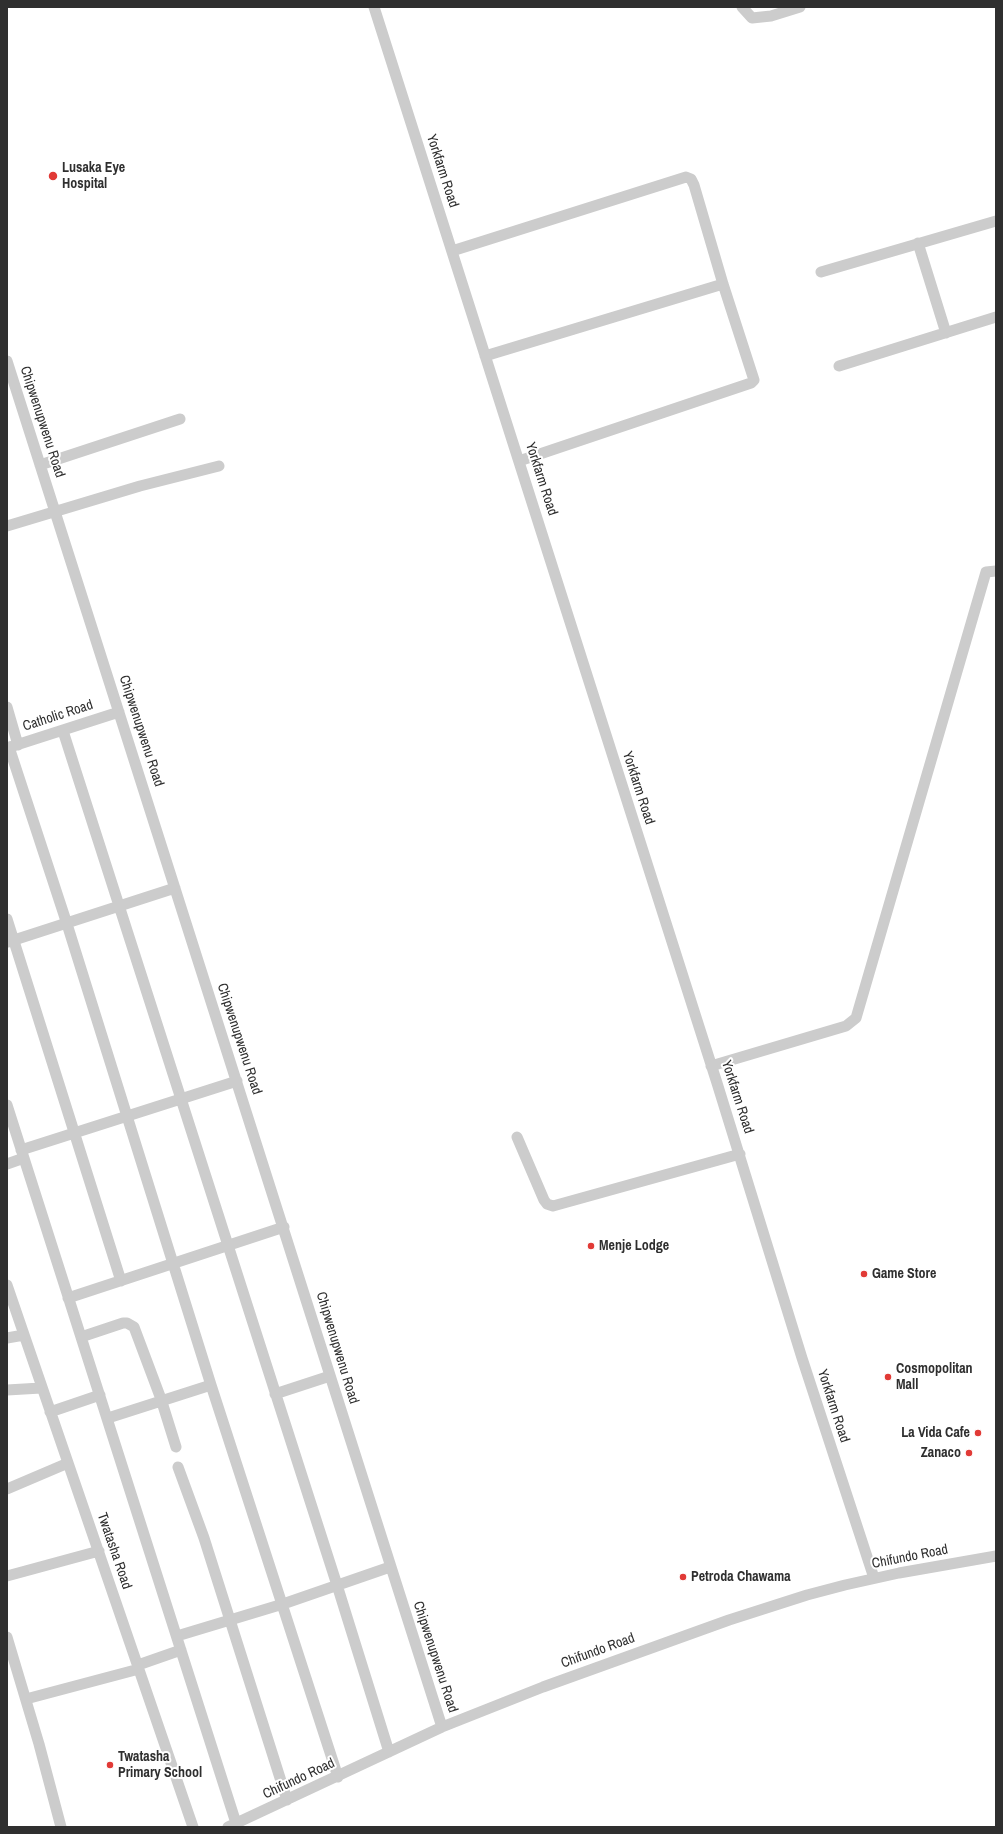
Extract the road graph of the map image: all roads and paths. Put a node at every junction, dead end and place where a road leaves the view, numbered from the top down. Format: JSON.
{"nodes":[{"id":1,"x":374,"y":7,"type":"edge"},
{"id":2,"x":742,"y":7,"type":"edge"},
{"id":3,"x":800,"y":7,"type":"edge"},
{"id":4,"x":996,"y":221,"type":"edge"},
{"id":5,"x":918,"y":243,"type":"junction"},
{"id":6,"x":452,"y":251,"type":"junction"},
{"id":7,"x":821,"y":272,"type":"dead end"},
{"id":8,"x":723,"y":284,"type":"junction"},
{"id":9,"x":996,"y":317,"type":"edge"},
{"id":10,"x":946,"y":333,"type":"junction"},
{"id":11,"x":485,"y":356,"type":"junction"},
{"id":12,"x":7,"y":361,"type":"edge"},
{"id":13,"x":839,"y":366,"type":"dead end"},
{"id":14,"x":180,"y":419,"type":"dead end"},
{"id":15,"x":519,"y":461,"type":"junction"},
{"id":16,"x":40,"y":466,"type":"junction"},
{"id":17,"x":219,"y":466,"type":"dead end"},
{"id":18,"x":55,"y":512,"type":"junction"},
{"id":19,"x":7,"y":526,"type":"edge"},
{"id":20,"x":996,"y":570,"type":"edge"},
{"id":21,"x":7,"y":707,"type":"edge"},
{"id":22,"x":119,"y":712,"type":"junction"},
{"id":23,"x":63,"y":731,"type":"junction"},
{"id":24,"x":11,"y":747,"type":"edge"},
{"id":25,"x":175,"y":888,"type":"junction"},
{"id":26,"x":120,"y":906,"type":"junction"},
{"id":27,"x":7,"y":919,"type":"edge"},
{"id":28,"x":68,"y":924,"type":"junction"},
{"id":29,"x":10,"y":941,"type":"edge"},
{"id":30,"x":711,"y":1066,"type":"junction"},
{"id":31,"x":237,"y":1081,"type":"junction"},
{"id":32,"x":181,"y":1099,"type":"junction"},
{"id":33,"x":7,"y":1105,"type":"edge"},
{"id":34,"x":128,"y":1116,"type":"junction"},
{"id":35,"x":74,"y":1133,"type":"junction"},
{"id":36,"x":517,"y":1137,"type":"dead end"},
{"id":37,"x":22,"y":1154,"type":"junction"},
{"id":38,"x":740,"y":1154,"type":"junction"},
{"id":39,"x":7,"y":1164,"type":"edge"},
{"id":40,"x":284,"y":1227,"type":"junction"},
{"id":41,"x":226,"y":1245,"type":"junction"},
{"id":42,"x":174,"y":1263,"type":"junction"},
{"id":43,"x":121,"y":1281,"type":"junction"},
{"id":44,"x":7,"y":1285,"type":"edge"},
{"id":45,"x":68,"y":1298,"type":"junction"},
{"id":46,"x":24,"y":1335,"type":"junction"},
{"id":47,"x":81,"y":1337,"type":"junction"},
{"id":48,"x":7,"y":1338,"type":"edge"},
{"id":49,"x":330,"y":1376,"type":"junction"},
{"id":50,"x":212,"y":1385,"type":"junction"},
{"id":51,"x":41,"y":1388,"type":"junction"},
{"id":52,"x":7,"y":1390,"type":"edge"},
{"id":53,"x":275,"y":1394,"type":"junction"},
{"id":54,"x":100,"y":1395,"type":"junction"},
{"id":55,"x":161,"y":1399,"type":"junction"},
{"id":56,"x":50,"y":1412,"type":"junction"},
{"id":57,"x":108,"y":1418,"type":"junction"},
{"id":58,"x":176,"y":1447,"type":"dead end"},
{"id":59,"x":68,"y":1463,"type":"junction"},
{"id":60,"x":178,"y":1467,"type":"dead end"},
{"id":61,"x":7,"y":1489,"type":"edge"},
{"id":62,"x":99,"y":1551,"type":"junction"},
{"id":63,"x":996,"y":1556,"type":"edge"},
{"id":64,"x":390,"y":1567,"type":"junction"},
{"id":65,"x":7,"y":1576,"type":"edge"},
{"id":66,"x":874,"y":1578,"type":"junction"},
{"id":67,"x":337,"y":1585,"type":"junction"},
{"id":68,"x":283,"y":1604,"type":"junction"},
{"id":69,"x":230,"y":1621,"type":"junction"},
{"id":70,"x":177,"y":1636,"type":"junction"},
{"id":71,"x":7,"y":1637,"type":"edge"},
{"id":72,"x":181,"y":1650,"type":"junction"},
{"id":73,"x":138,"y":1667,"type":"junction"},
{"id":74,"x":26,"y":1699,"type":"junction"},
{"id":75,"x":442,"y":1727,"type":"junction"},
{"id":76,"x":388,"y":1752,"type":"junction"},
{"id":77,"x":338,"y":1777,"type":"junction"},
{"id":78,"x":287,"y":1800,"type":"junction"},
{"id":79,"x":232,"y":1825,"type":"edge"},
{"id":80,"x":61,"y":1827,"type":"edge"},
{"id":81,"x":193,"y":1827,"type":"edge"}],
"edges":[{"from":1,"to":6,"type":"street","name":"Yorkfarm Road"},
{"from":2,"to":3,"type":"street"},
{"from":4,"to":5,"type":"street"},
{"from":5,"to":7,"type":"street"},
{"from":5,"to":10,"type":"street"},
{"from":6,"to":8,"type":"street"},
{"from":6,"to":11,"type":"street","name":"Yorkfarm Road"},
{"from":8,"to":11,"type":"street"},
{"from":8,"to":15,"type":"street"},
{"from":9,"to":10,"type":"street"},
{"from":10,"to":13,"type":"street"},
{"from":11,"to":15,"type":"street","name":"Yorkfarm Road"},
{"from":12,"to":16,"type":"street","name":"Chipwenupwenu Road"},
{"from":14,"to":16,"type":"street"},
{"from":15,"to":30,"type":"street","name":"Yorkfarm Road"},
{"from":16,"to":18,"type":"street","name":"Chipwenupwenu Road"},
{"from":17,"to":18,"type":"street"},
{"from":18,"to":19,"type":"street"},
{"from":18,"to":22,"type":"street","name":"Chipwenupwenu Road"},
{"from":20,"to":30,"type":"street"},
{"from":21,"to":24,"type":"street"},
{"from":22,"to":23,"type":"street","name":"Catholic Road"},
{"from":22,"to":25,"type":"street","name":"Chipwenupwenu Road"},
{"from":23,"to":24,"type":"street","name":"Catholic Road"},
{"from":23,"to":26,"type":"street"},
{"from":24,"to":28,"type":"street"},
{"from":25,"to":26,"type":"street"},
{"from":25,"to":31,"type":"street","name":"Chipwenupwenu Road"},
{"from":26,"to":28,"type":"street"},
{"from":26,"to":32,"type":"street"},
{"from":27,"to":29,"type":"street"},
{"from":28,"to":29,"type":"street"},
{"from":28,"to":34,"type":"street"},
{"from":29,"to":35,"type":"street"},
{"from":30,"to":38,"type":"street","name":"Yorkfarm Road"},
{"from":31,"to":32,"type":"street"},
{"from":31,"to":40,"type":"street","name":"Chipwenupwenu Road"},
{"from":32,"to":34,"type":"street"},
{"from":32,"to":41,"type":"street"},
{"from":33,"to":37,"type":"street"},
{"from":34,"to":35,"type":"street"},
{"from":34,"to":42,"type":"street"},
{"from":35,"to":37,"type":"street"},
{"from":35,"to":43,"type":"street"},
{"from":36,"to":38,"type":"street"},
{"from":37,"to":39,"type":"street"},
{"from":37,"to":45,"type":"street"},
{"from":38,"to":66,"type":"street","name":"Yorkfarm Road"},
{"from":40,"to":41,"type":"street"},
{"from":40,"to":49,"type":"street","name":"Chipwenupwenu Road"},
{"from":41,"to":42,"type":"street"},
{"from":41,"to":53,"type":"street"},
{"from":42,"to":43,"type":"street"},
{"from":42,"to":50,"type":"street"},
{"from":43,"to":45,"type":"street"},
{"from":44,"to":46,"type":"street","name":"Twatasha Road"},
{"from":45,"to":47,"type":"street"},
{"from":46,"to":48,"type":"street"},
{"from":46,"to":51,"type":"street","name":"Twatasha Road"},
{"from":47,"to":54,"type":"street"},
{"from":47,"to":55,"type":"street"},
{"from":49,"to":53,"type":"street"},
{"from":49,"to":64,"type":"street","name":"Chipwenupwenu Road"},
{"from":50,"to":55,"type":"street"},
{"from":50,"to":68,"type":"street"},
{"from":51,"to":52,"type":"street"},
{"from":51,"to":56,"type":"street","name":"Twatasha Road"},
{"from":53,"to":67,"type":"street"},
{"from":54,"to":56,"type":"street"},
{"from":54,"to":57,"type":"street"},
{"from":55,"to":57,"type":"street"},
{"from":55,"to":58,"type":"street"},
{"from":56,"to":59,"type":"street","name":"Twatasha Road"},
{"from":57,"to":70,"type":"street"},
{"from":59,"to":61,"type":"street"},
{"from":59,"to":62,"type":"street","name":"Twatasha Road"},
{"from":60,"to":69,"type":"street"},
{"from":62,"to":65,"type":"street"},
{"from":62,"to":73,"type":"street","name":"Twatasha Road"},
{"from":63,"to":66,"type":"street","name":"Chifundo Road"},
{"from":64,"to":67,"type":"street"},
{"from":64,"to":75,"type":"street","name":"Chipwenupwenu Road"},
{"from":66,"to":75,"type":"street","name":"Chifundo Road"},
{"from":67,"to":68,"type":"street"},
{"from":67,"to":76,"type":"street"},
{"from":68,"to":69,"type":"street"},
{"from":68,"to":77,"type":"street"},
{"from":69,"to":70,"type":"street"},
{"from":69,"to":78,"type":"street"},
{"from":70,"to":72,"type":"street"},
{"from":71,"to":74,"type":"street"},
{"from":72,"to":73,"type":"street"},
{"from":72,"to":79,"type":"street"},
{"from":73,"to":74,"type":"street"},
{"from":73,"to":81,"type":"street","name":"Twatasha Road"},
{"from":74,"to":80,"type":"street"},
{"from":75,"to":76,"type":"street","name":"Chifundo Road"},
{"from":76,"to":77,"type":"street","name":"Chifundo Road"},
{"from":77,"to":78,"type":"street","name":"Chifundo Road"},
{"from":78,"to":79,"type":"street","name":"Chifundo Road"}]}
